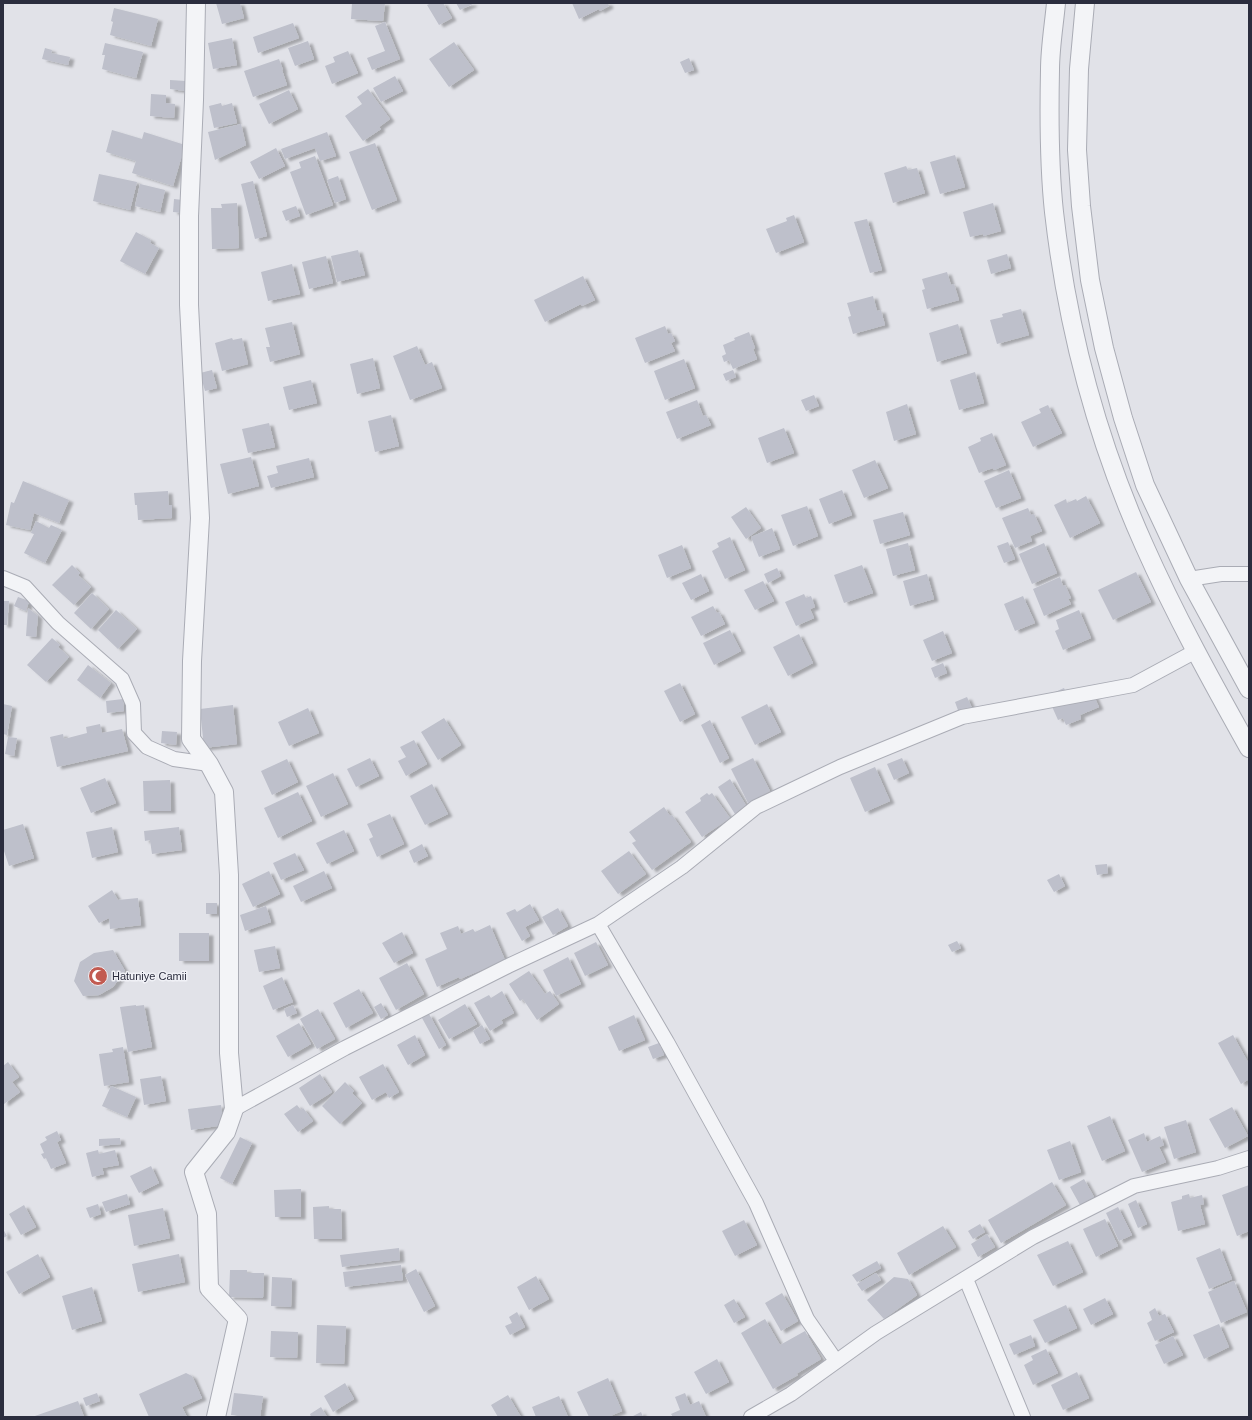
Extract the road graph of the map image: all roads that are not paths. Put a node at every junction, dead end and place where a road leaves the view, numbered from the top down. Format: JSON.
{"nodes":[{"id":1,"x":196,"y":3,"type":"edge"},
{"id":2,"x":1056,"y":3,"type":"edge"},
{"id":3,"x":1086,"y":3,"type":"edge"},
{"id":4,"x":1249,"y":574,"type":"edge"},
{"id":5,"x":3,"y":578,"type":"edge"},
{"id":6,"x":1189,"y":579,"type":"junction"},
{"id":7,"x":1196,"y":651,"type":"junction"},
{"id":8,"x":1249,"y":689,"type":"edge"},
{"id":9,"x":1249,"y":748,"type":"edge"},
{"id":10,"x":209,"y":764,"type":"junction"},
{"id":11,"x":598,"y":924,"type":"junction"},
{"id":12,"x":234,"y":1109,"type":"junction"},
{"id":13,"x":1249,"y":1158,"type":"edge"},
{"id":14,"x":966,"y":1279,"type":"junction"},
{"id":15,"x":836,"y":1361,"type":"junction"},
{"id":16,"x":216,"y":1417,"type":"edge"},
{"id":17,"x":751,"y":1417,"type":"edge"},
{"id":18,"x":1024,"y":1417,"type":"edge"}],
"edges":[{"from":1,"to":10,"type":"street"},
{"from":2,"to":7,"type":"street"},
{"from":3,"to":6,"type":"street"},
{"from":4,"to":6,"type":"street"},
{"from":5,"to":10,"type":"street"},
{"from":6,"to":8,"type":"street"},
{"from":7,"to":9,"type":"street"},
{"from":7,"to":11,"type":"street"},
{"from":10,"to":12,"type":"street"},
{"from":11,"to":12,"type":"street"},
{"from":11,"to":15,"type":"street"},
{"from":12,"to":16,"type":"street"},
{"from":13,"to":14,"type":"street"},
{"from":14,"to":15,"type":"street"},
{"from":14,"to":18,"type":"street"},
{"from":15,"to":17,"type":"street"}]}
